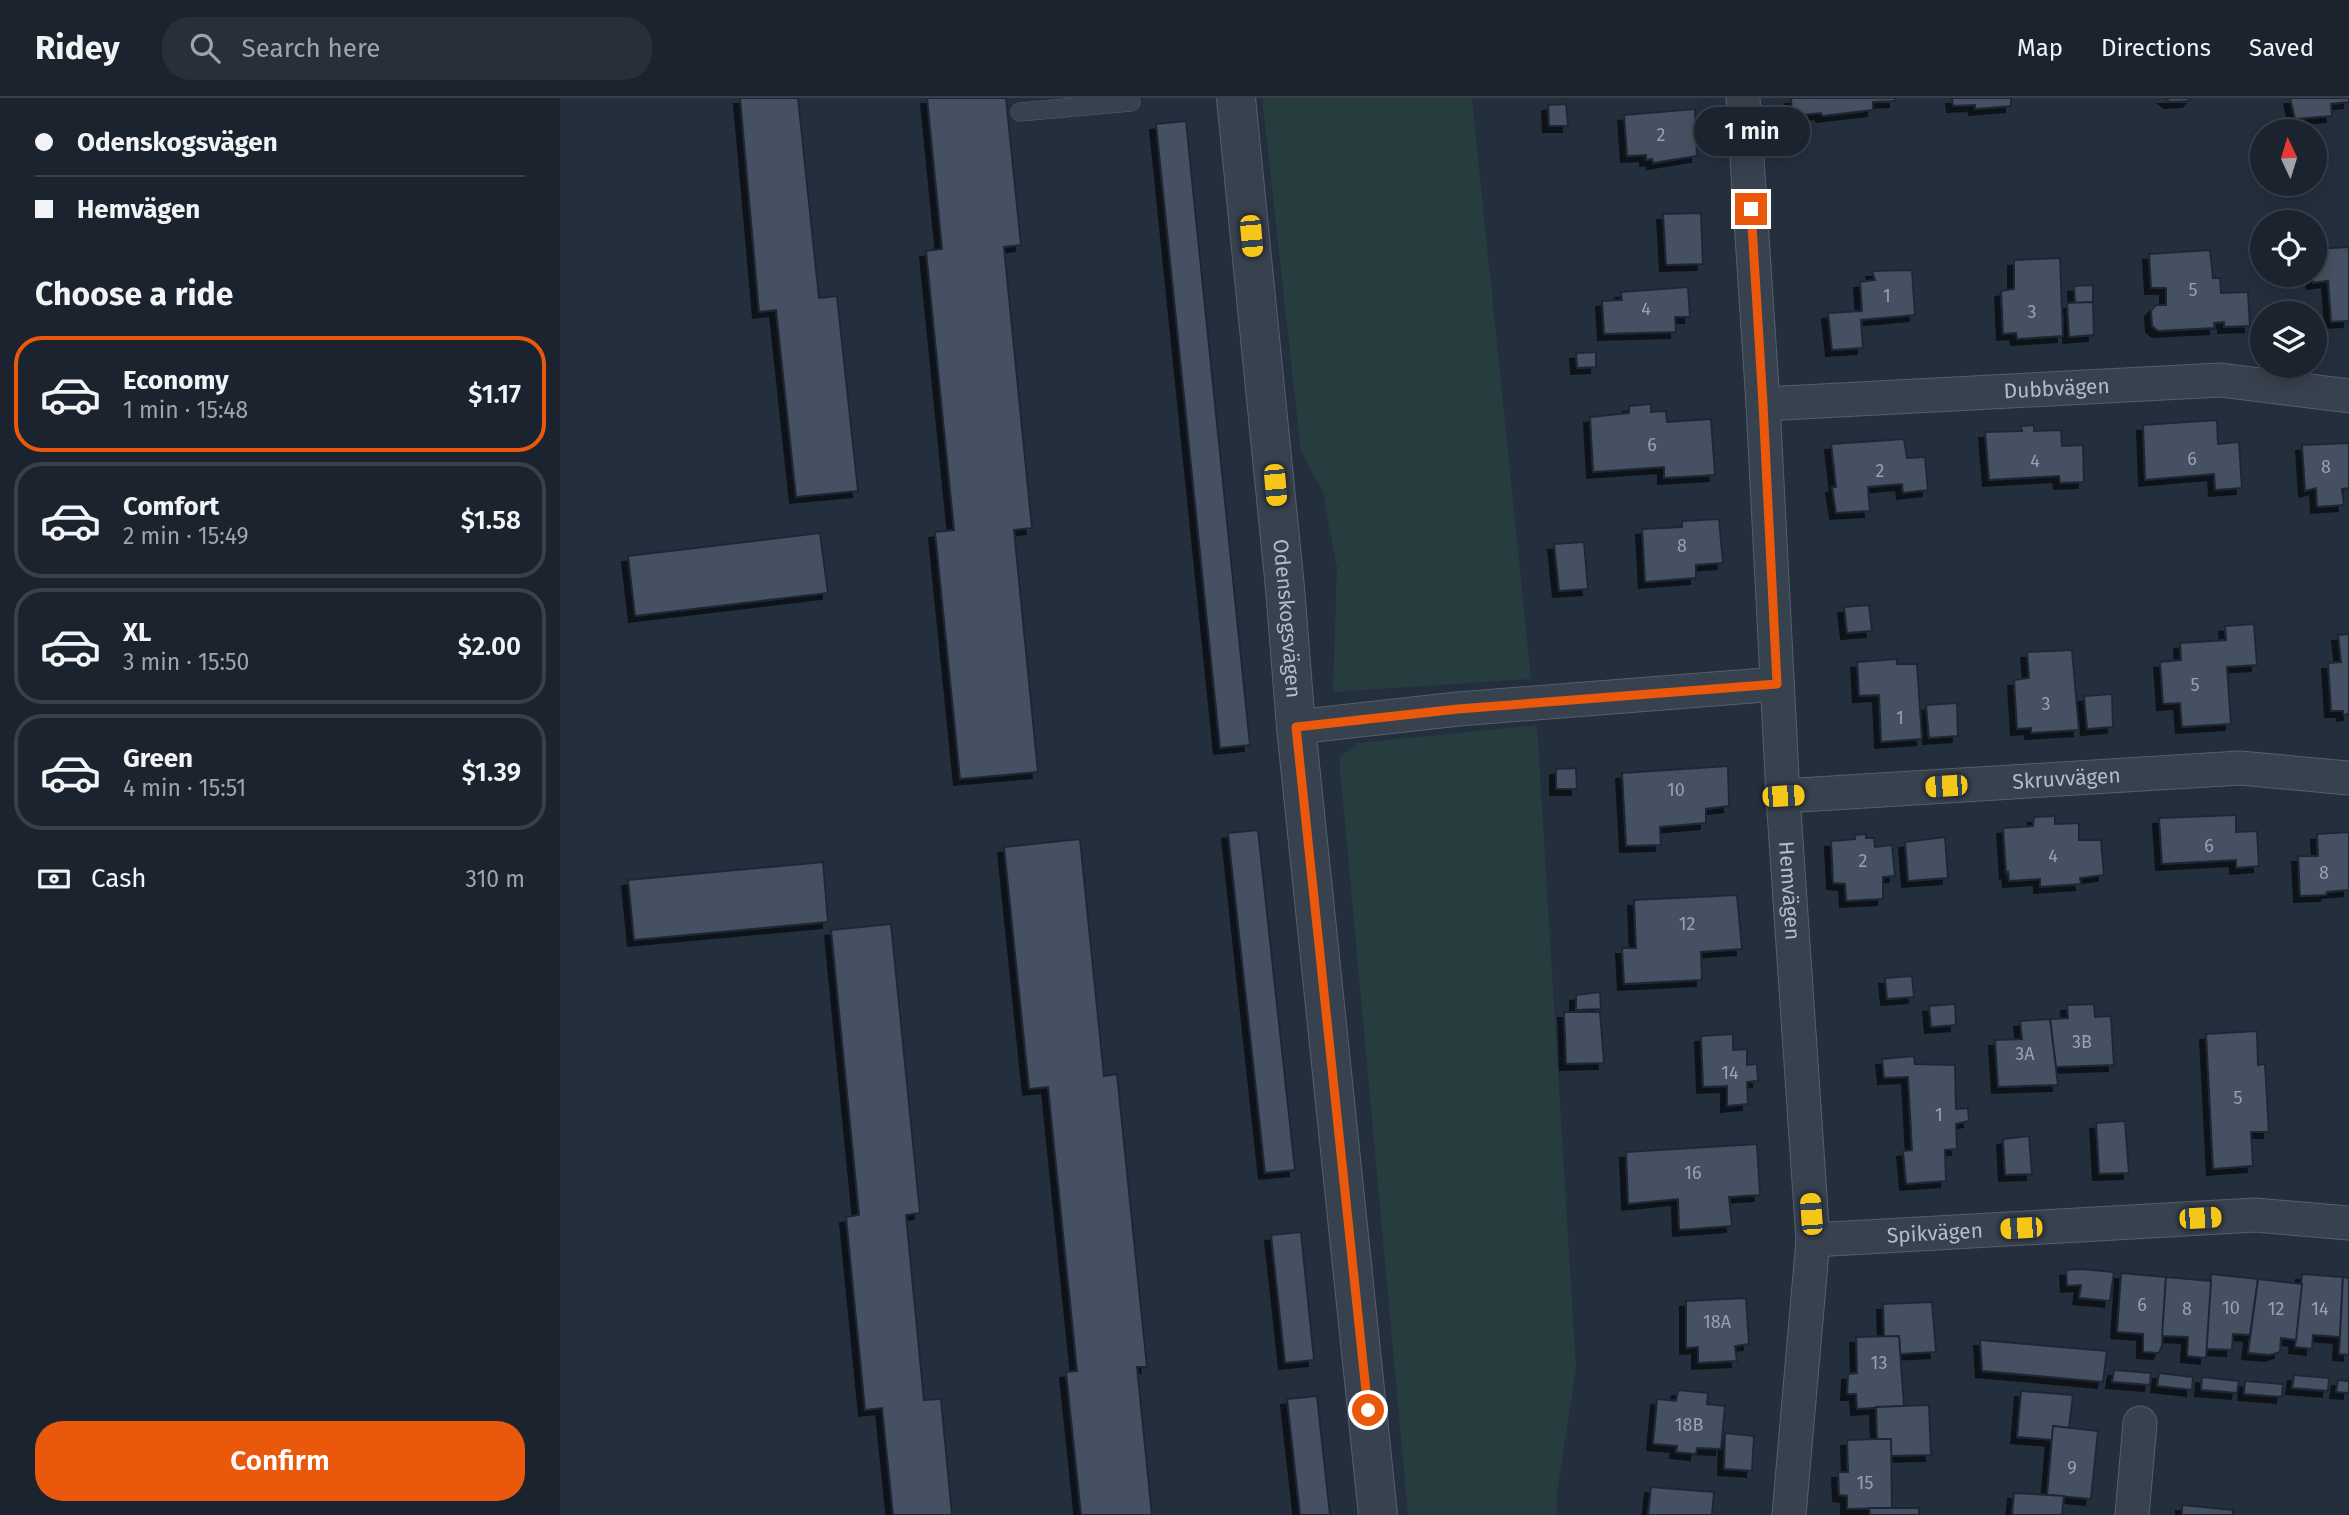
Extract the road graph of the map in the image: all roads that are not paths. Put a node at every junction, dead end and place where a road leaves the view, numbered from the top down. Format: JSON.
{"nodes":[{"id":1,"x":1236,"y":98,"type":"edge"},
{"id":2,"x":1743,"y":98,"type":"edge"},
{"id":3,"x":1131,"y":102,"type":"dead end"},
{"id":4,"x":1020,"y":112,"type":"dead end"},
{"id":5,"x":2349,"y":397,"type":"edge"},
{"id":6,"x":1763,"y":404,"type":"junction"},
{"id":7,"x":1777,"y":684,"type":"junction"},
{"id":8,"x":1296,"y":727,"type":"junction"},
{"id":9,"x":2349,"y":778,"type":"edge"},
{"id":10,"x":1783,"y":796,"type":"junction"},
{"id":11,"x":2349,"y":1223,"type":"edge"},
{"id":12,"x":1813,"y":1240,"type":"junction"},
{"id":13,"x":2140,"y":1423,"type":"dead end"},
{"id":14,"x":1378,"y":1515,"type":"edge"},
{"id":15,"x":1789,"y":1515,"type":"edge"},
{"id":16,"x":2132,"y":1515,"type":"edge"}],
"edges":[{"from":1,"to":8,"type":"street","name":"Odenskogsvägen"},
{"from":2,"to":6,"type":"street","name":"Hemvägen"},
{"from":3,"to":4,"type":"lane"},
{"from":5,"to":6,"type":"street","name":"Dubbvägen"},
{"from":6,"to":7,"type":"street","name":"Hemvägen"},
{"from":7,"to":8,"type":"street"},
{"from":7,"to":10,"type":"street","name":"Hemvägen"},
{"from":8,"to":14,"type":"street","name":"Odenskogsvägen"},
{"from":9,"to":10,"type":"street","name":"Skruvvägen"},
{"from":10,"to":12,"type":"street","name":"Hemvägen"},
{"from":11,"to":12,"type":"street","name":"Spikvägen"},
{"from":12,"to":15,"type":"street","name":"Hemvägen"},
{"from":13,"to":16,"type":"street"}]}
